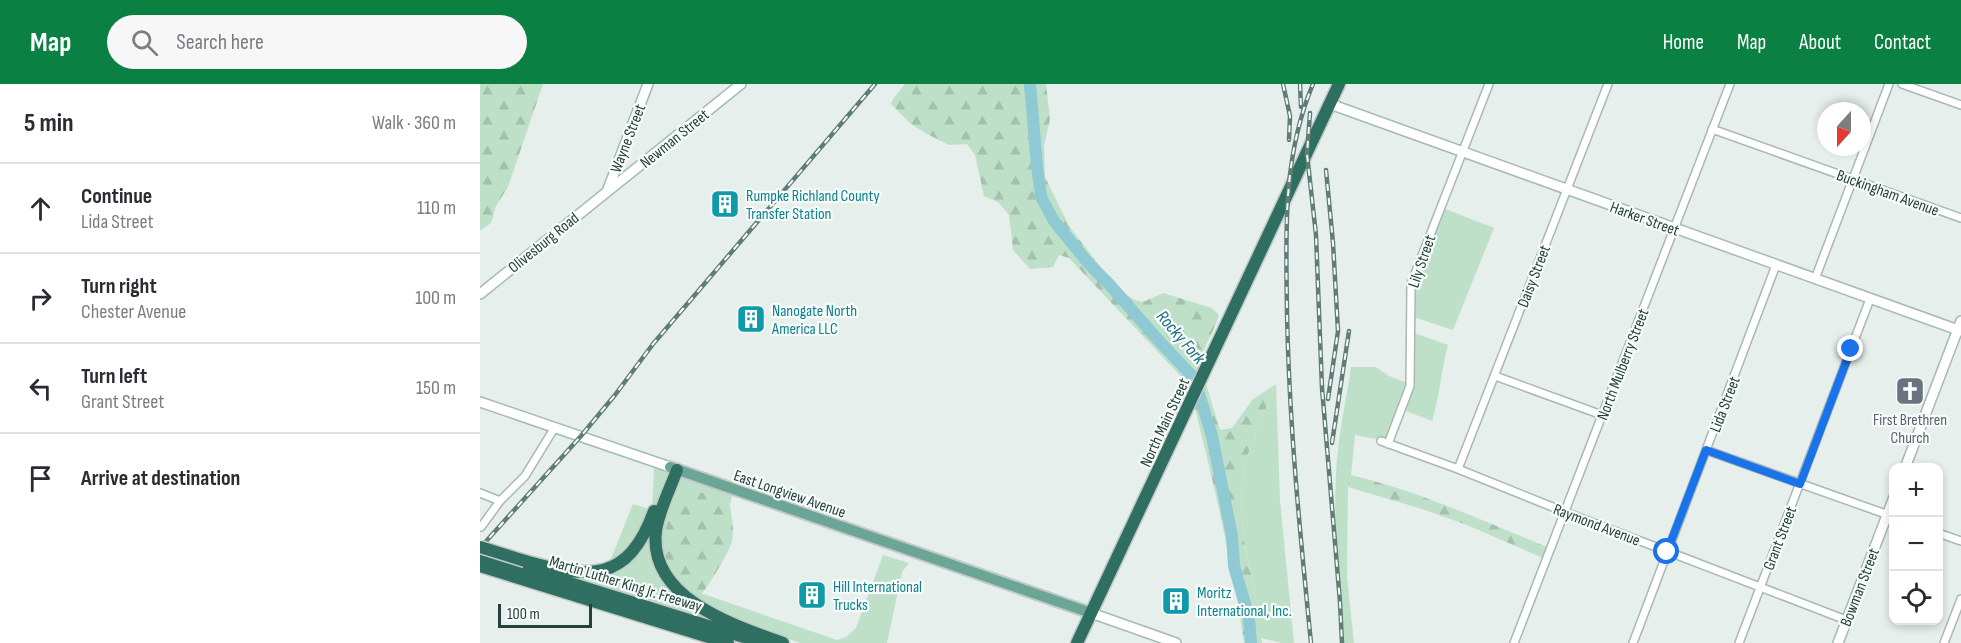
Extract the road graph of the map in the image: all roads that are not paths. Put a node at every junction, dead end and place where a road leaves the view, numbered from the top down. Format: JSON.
{"nodes":[{"id":1,"x":648,"y":84,"type":"edge"},
{"id":2,"x":741,"y":84,"type":"edge"},
{"id":3,"x":1339,"y":84,"type":"edge"},
{"id":4,"x":1489,"y":84,"type":"edge"},
{"id":5,"x":1608,"y":84,"type":"edge"},
{"id":6,"x":1730,"y":84,"type":"edge"},
{"id":7,"x":1888,"y":84,"type":"edge"},
{"id":8,"x":1902,"y":84,"type":"edge"},
{"id":9,"x":1330,"y":104,"type":"junction"},
{"id":10,"x":1961,"y":105,"type":"edge"},
{"id":11,"x":1712,"y":129,"type":"junction"},
{"id":12,"x":1462,"y":153,"type":"junction"},
{"id":13,"x":1852,"y":179,"type":"junction"},
{"id":14,"x":1567,"y":190,"type":"junction"},
{"id":15,"x":607,"y":191,"type":"junction"},
{"id":16,"x":1961,"y":218,"type":"edge"},
{"id":17,"x":1674,"y":229,"type":"junction"},
{"id":18,"x":1776,"y":265,"type":"junction"},
{"id":19,"x":1815,"y":279,"type":"junction"},
{"id":20,"x":480,"y":294,"type":"edge"},
{"id":21,"x":1870,"y":299,"type":"junction"},
{"id":22,"x":1960,"y":327,"type":"edge"},
{"id":23,"x":1495,"y":376,"type":"junction"},
{"id":24,"x":480,"y":402,"type":"edge"},
{"id":25,"x":1602,"y":415,"type":"junction"},
{"id":26,"x":555,"y":427,"type":"junction"},
{"id":27,"x":1385,"y":442,"type":"joint"},
{"id":28,"x":1706,"y":450,"type":"junction"},
{"id":29,"x":1907,"y":463,"type":"edge"},
{"id":30,"x":673,"y":469,"type":"junction"},
{"id":31,"x":1458,"y":469,"type":"junction"},
{"id":32,"x":1800,"y":484,"type":"junction"},
{"id":33,"x":480,"y":493,"type":"edge"},
{"id":34,"x":500,"y":501,"type":"junction"},
{"id":35,"x":1564,"y":512,"type":"junction"},
{"id":36,"x":1889,"y":516,"type":"edge"},
{"id":37,"x":1890,"y":517,"type":"edge"},
{"id":38,"x":482,"y":527,"type":"dead end"},
{"id":39,"x":1943,"y":535,"type":"edge"},
{"id":40,"x":1961,"y":541,"type":"edge"},
{"id":41,"x":480,"y":547,"type":"edge"},
{"id":42,"x":1667,"y":552,"type":"junction"},
{"id":43,"x":480,"y":555,"type":"edge"},
{"id":44,"x":480,"y":566,"type":"edge"},
{"id":45,"x":516,"y":571,"type":"junction"},
{"id":46,"x":480,"y":572,"type":"edge"},
{"id":47,"x":1760,"y":588,"type":"junction"},
{"id":48,"x":1961,"y":599,"type":"edge"},
{"id":49,"x":599,"y":603,"type":"junction"},
{"id":50,"x":1091,"y":613,"type":"junction"},
{"id":51,"x":1846,"y":620,"type":"junction"},
{"id":52,"x":711,"y":643,"type":"edge"},
{"id":53,"x":728,"y":643,"type":"edge"},
{"id":54,"x":763,"y":643,"type":"edge"},
{"id":55,"x":783,"y":643,"type":"edge"},
{"id":56,"x":1077,"y":643,"type":"edge"},
{"id":57,"x":1176,"y":643,"type":"edge"},
{"id":58,"x":1514,"y":643,"type":"edge"},
{"id":59,"x":1633,"y":643,"type":"edge"},
{"id":60,"x":1739,"y":643,"type":"edge"},
{"id":61,"x":1838,"y":643,"type":"edge"},
{"id":62,"x":1944,"y":643,"type":"edge"}],
"edges":[{"from":1,"to":15,"type":"street","name":"Wayne Street"},
{"from":2,"to":15,"type":"street","name":"Newman Street"},
{"from":3,"to":9,"type":"highway","name":"North Main Street"},
{"from":4,"to":12,"type":"street","name":"Lily Street"},
{"from":5,"to":14,"type":"street","name":"Daisy Street"},
{"from":6,"to":11,"type":"street","name":"North Mulberry Street"},
{"from":7,"to":13,"type":"street"},
{"from":8,"to":10,"type":"street"},
{"from":9,"to":12,"type":"street","name":"Harker Street"},
{"from":9,"to":50,"type":"highway","name":"North Main Street"},
{"from":11,"to":13,"type":"street","name":"Buckingham Avenue"},
{"from":11,"to":17,"type":"street","name":"North Mulberry Street"},
{"from":12,"to":14,"type":"street","name":"Harker Street"},
{"from":12,"to":27,"type":"street","name":"Lily Street"},
{"from":13,"to":16,"type":"street","name":"Buckingham Avenue"},
{"from":13,"to":19,"type":"street"},
{"from":14,"to":17,"type":"street","name":"Harker Street"},
{"from":14,"to":23,"type":"street","name":"Daisy Street"},
{"from":15,"to":20,"type":"street","name":"Olivesburg Road"},
{"from":17,"to":18,"type":"street","name":"Harker Street"},
{"from":17,"to":25,"type":"street","name":"North Mulberry Street"},
{"from":18,"to":19,"type":"street","name":"Harker Street"},
{"from":18,"to":28,"type":"street","name":"Lida Street"},
{"from":19,"to":21,"type":"street","name":"Harker Street"},
{"from":21,"to":22,"type":"street","name":"Harker Street"},
{"from":21,"to":32,"type":"street","name":"Grant Street"},
{"from":22,"to":29,"type":"street"},
{"from":23,"to":25,"type":"street"},
{"from":23,"to":31,"type":"street","name":"Daisy Street"},
{"from":24,"to":26,"type":"street","name":"East Longview Avenue"},
{"from":25,"to":35,"type":"street","name":"North Mulberry Street"},
{"from":26,"to":30,"type":"street","name":"East Longview Avenue"},
{"from":26,"to":34,"type":"street"},
{"from":27,"to":31,"type":"street","name":"Raymond Avenue"},
{"from":28,"to":32,"type":"street"},
{"from":28,"to":42,"type":"street","name":"Lida Street"},
{"from":30,"to":45,"type":"highway"},
{"from":30,"to":50,"type":"main road","name":"East Longview Avenue"},
{"from":30,"to":55,"type":"highway"},
{"from":31,"to":35,"type":"street","name":"Raymond Avenue"},
{"from":32,"to":36,"type":"street"},
{"from":32,"to":47,"type":"street","name":"Grant Street"},
{"from":33,"to":34,"type":"street"},
{"from":34,"to":38,"type":"street"},
{"from":35,"to":42,"type":"street","name":"Raymond Avenue"},
{"from":35,"to":58,"type":"street","name":"North Mulberry Street"},
{"from":37,"to":51,"type":"street","name":"Bowman Street"},
{"from":39,"to":40,"type":"street"},
{"from":41,"to":45,"type":"highway","bridge":true},
{"from":42,"to":47,"type":"street","name":"Raymond Avenue"},
{"from":42,"to":59,"type":"street","name":"Lida Street"},
{"from":43,"to":45,"type":"highway","name":"Martin Luther King Jr. Freeway"},
{"from":44,"to":45,"type":"highway","name":"Martin Luther King Jr. Freeway"},
{"from":45,"to":46,"type":"highway"},
{"from":45,"to":49,"type":"highway","name":"Martin Luther King Jr. Freeway"},
{"from":45,"to":54,"type":"highway","name":"Martin Luther King Jr. Freeway"},
{"from":47,"to":51,"type":"street","name":"Raymond Avenue"},
{"from":47,"to":60,"type":"street","name":"Grant Street"},
{"from":48,"to":62,"type":"street"},
{"from":49,"to":52,"type":"highway"},
{"from":49,"to":53,"type":"highway","name":"Martin Luther King Jr. Freeway"},
{"from":50,"to":56,"type":"highway","name":"North Main Street"},
{"from":50,"to":57,"type":"street"},
{"from":51,"to":61,"type":"street","name":"Bowman Street"}]}
